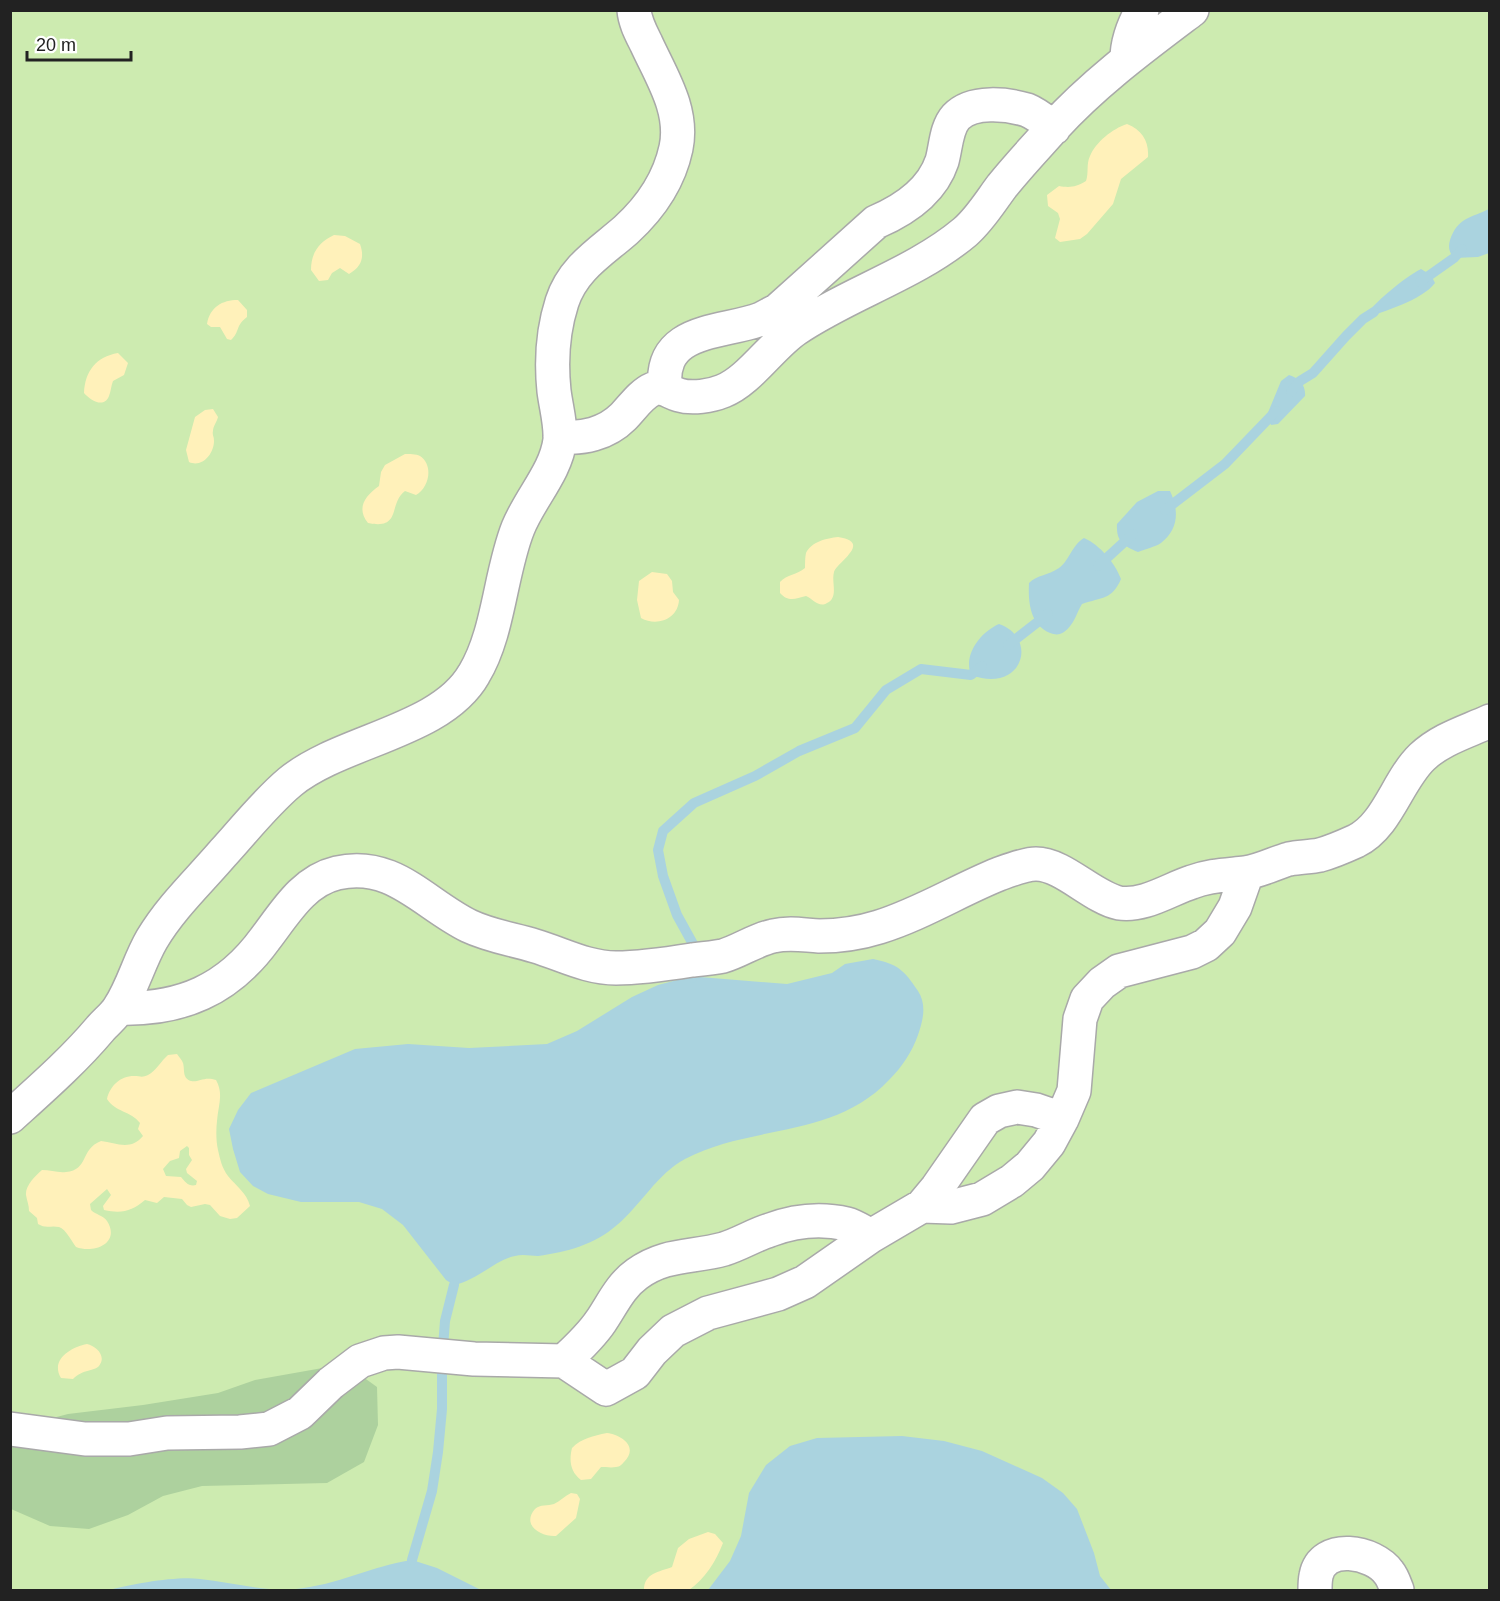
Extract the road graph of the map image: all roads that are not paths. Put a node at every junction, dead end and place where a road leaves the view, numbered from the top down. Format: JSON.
{"nodes":[{"id":1,"x":634,"y":10,"type":"edge"},
{"id":2,"x":1142,"y":10,"type":"edge"},
{"id":3,"x":1192,"y":10,"type":"edge"},
{"id":4,"x":1126,"y":59,"type":"junction"},
{"id":5,"x":1054,"y":128,"type":"junction"},
{"id":6,"x":665,"y":388,"type":"junction"},
{"id":7,"x":560,"y":436,"type":"junction"},
{"id":8,"x":1490,"y":721,"type":"edge"},
{"id":9,"x":1247,"y":873,"type":"junction"},
{"id":10,"x":119,"y":1008,"type":"junction"},
{"id":11,"x":10,"y":1117,"type":"edge"},
{"id":12,"x":1062,"y":1119,"type":"junction"},
{"id":13,"x":922,"y":1206,"type":"junction"},
{"id":14,"x":871,"y":1236,"type":"junction"},
{"id":15,"x":564,"y":1361,"type":"junction"},
{"id":16,"x":10,"y":1429,"type":"edge"},
{"id":17,"x":1316,"y":1590,"type":"edge"},
{"id":18,"x":1397,"y":1590,"type":"edge"}],
"edges":[{"from":1,"to":7,"type":"lane"},
{"from":2,"to":4,"type":"lane"},
{"from":3,"to":4,"type":"lane"},
{"from":4,"to":5,"type":"lane"},
{"from":5,"to":6,"type":"lane"},
{"from":5,"to":6,"type":"lane"},
{"from":6,"to":7,"type":"lane"},
{"from":7,"to":10,"type":"lane"},
{"from":8,"to":9,"type":"lane"},
{"from":9,"to":10,"type":"lane"},
{"from":9,"to":12,"type":"lane"},
{"from":10,"to":11,"type":"lane"},
{"from":12,"to":13,"type":"lane"},
{"from":12,"to":13,"type":"lane"},
{"from":13,"to":14,"type":"lane"},
{"from":14,"to":15,"type":"lane"},
{"from":14,"to":15,"type":"lane"},
{"from":15,"to":16,"type":"lane"},
{"from":17,"to":18,"type":"lane"}]}
